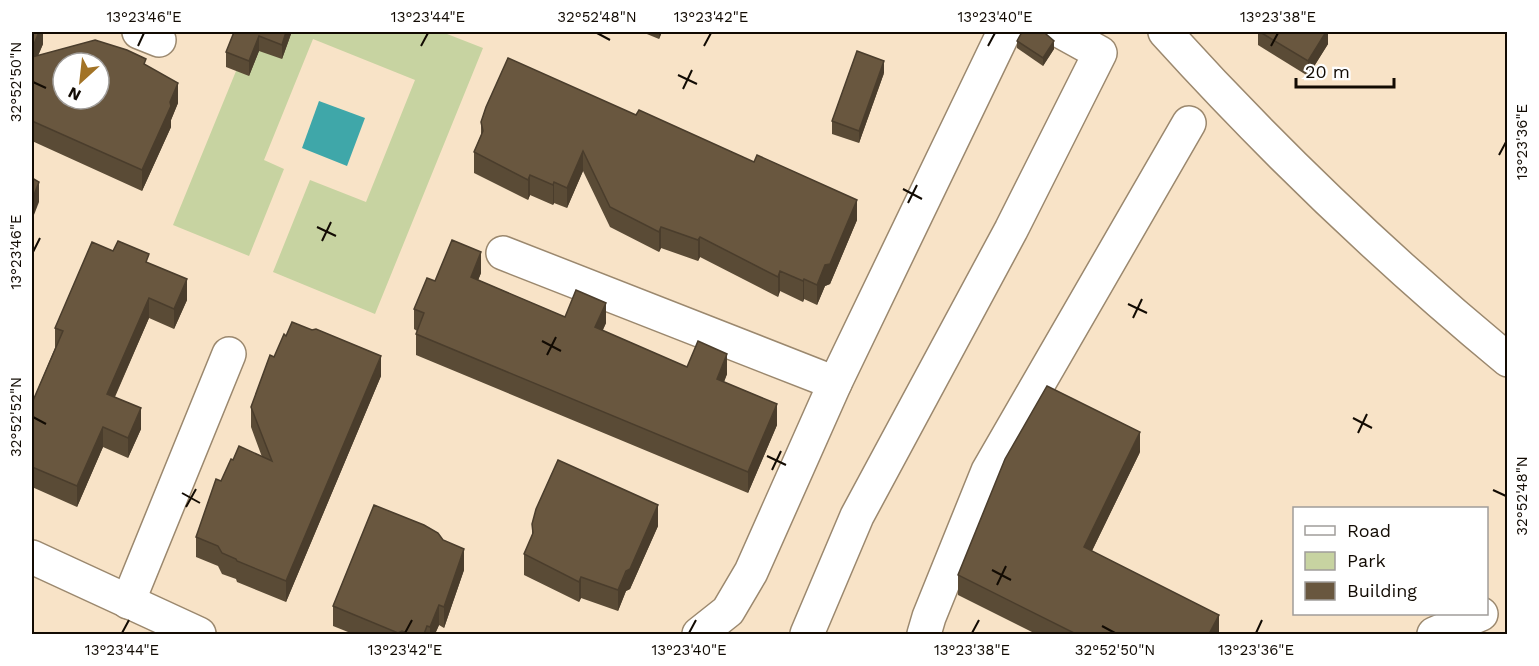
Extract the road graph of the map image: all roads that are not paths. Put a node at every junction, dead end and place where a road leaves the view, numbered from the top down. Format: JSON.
{"nodes":[{"id":1,"x":1004,"y":32,"type":"edge"},
{"id":2,"x":1166,"y":32,"type":"edge"},
{"id":3,"x":1070,"y":33,"type":"edge"},
{"id":4,"x":1189,"y":123,"type":"dead end"},
{"id":5,"x":503,"y":253,"type":"dead end"},
{"id":6,"x":229,"y":354,"type":"dead end"},
{"id":7,"x":1508,"y":360,"type":"edge"},
{"id":8,"x":835,"y":383,"type":"junction"},
{"id":9,"x":32,"y":557,"type":"edge"},
{"id":10,"x":128,"y":602,"type":"junction"},
{"id":11,"x":1508,"y":602,"type":"edge"},
{"id":12,"x":1488,"y":610,"type":"edge"},
{"id":13,"x":1479,"y":615,"type":"edge"},
{"id":14,"x":199,"y":634,"type":"edge"},
{"id":15,"x":699,"y":634,"type":"edge"},
{"id":16,"x":807,"y":634,"type":"edge"},
{"id":17,"x":924,"y":634,"type":"edge"},
{"id":18,"x":1434,"y":634,"type":"edge"}],
"edges":[{"from":1,"to":8,"type":"street"},
{"from":2,"to":7,"type":"street"},
{"from":3,"to":16,"type":"street"},
{"from":4,"to":17,"type":"street"},
{"from":5,"to":8,"type":"street"},
{"from":6,"to":10,"type":"street"},
{"from":8,"to":15,"type":"street"},
{"from":9,"to":10,"type":"street"},
{"from":10,"to":14,"type":"street"},
{"from":11,"to":12,"type":"street"},
{"from":13,"to":18,"type":"street"}]}
